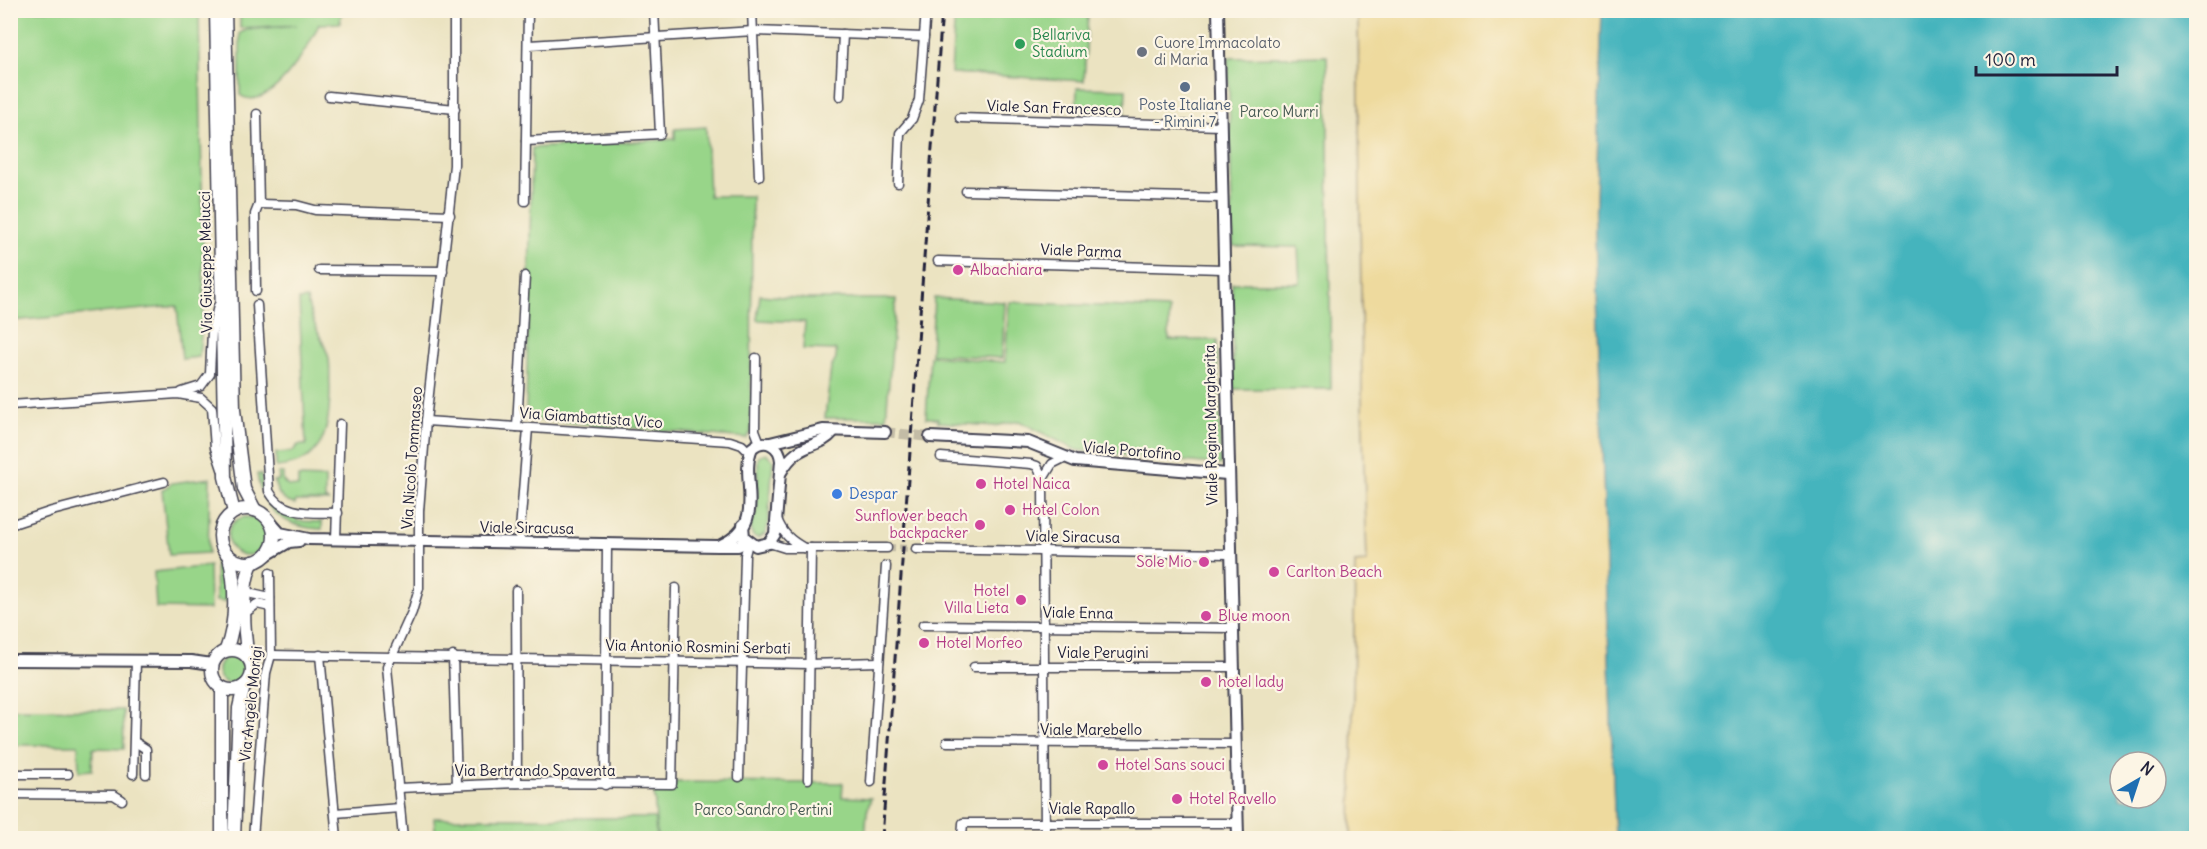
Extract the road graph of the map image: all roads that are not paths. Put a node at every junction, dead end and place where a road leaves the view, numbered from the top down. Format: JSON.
{"nodes":[{"id":1,"x":216,"y":10,"type":"edge"},
{"id":2,"x":225,"y":10,"type":"edge"},
{"id":3,"x":454,"y":10,"type":"edge"},
{"id":4,"x":528,"y":10,"type":"edge"},
{"id":5,"x":654,"y":10,"type":"edge"},
{"id":6,"x":752,"y":10,"type":"edge"},
{"id":7,"x":926,"y":10,"type":"edge"},
{"id":8,"x":1218,"y":10,"type":"edge"},
{"id":9,"x":754,"y":31,"type":"junction"},
{"id":10,"x":843,"y":34,"type":"junction"},
{"id":11,"x":655,"y":37,"type":"junction"},
{"id":12,"x":924,"y":37,"type":"junction"},
{"id":13,"x":528,"y":45,"type":"junction"},
{"id":14,"x":329,"y":96,"type":"dead end"},
{"id":15,"x":840,"y":96,"type":"dead end"},
{"id":16,"x":454,"y":109,"type":"junction"},
{"id":17,"x":257,"y":114,"type":"dead end"},
{"id":18,"x":960,"y":118,"type":"dead end"},
{"id":19,"x":1220,"y":126,"type":"junction"},
{"id":20,"x":525,"y":141,"type":"junction"},
{"id":21,"x":759,"y":176,"type":"dead end"},
{"id":22,"x":898,"y":183,"type":"dead end"},
{"id":23,"x":966,"y":191,"type":"dead end"},
{"id":24,"x":1221,"y":198,"type":"junction"},
{"id":25,"x":525,"y":201,"type":"dead end"},
{"id":26,"x":259,"y":204,"type":"junction"},
{"id":27,"x":450,"y":215,"type":"junction"},
{"id":28,"x":938,"y":261,"type":"dead end"},
{"id":29,"x":1223,"y":269,"type":"junction"},
{"id":30,"x":319,"y":270,"type":"dead end"},
{"id":31,"x":443,"y":271,"type":"junction"},
{"id":32,"x":525,"y":276,"type":"dead end"},
{"id":33,"x":256,"y":291,"type":"dead end"},
{"id":34,"x":221,"y":294,"type":"junction"},
{"id":35,"x":257,"y":305,"type":"dead end"},
{"id":36,"x":756,"y":358,"type":"dead end"},
{"id":37,"x":178,"y":394,"type":"junction"},
{"id":38,"x":10,"y":405,"type":"edge"},
{"id":39,"x":426,"y":421,"type":"junction"},
{"id":40,"x":340,"y":424,"type":"dead end"},
{"id":41,"x":517,"y":427,"type":"junction"},
{"id":42,"x":528,"y":428,"type":"junction"},
{"id":43,"x":833,"y":432,"type":"junction"},
{"id":44,"x":885,"y":432,"type":"tunnel mouth"},
{"id":45,"x":930,"y":437,"type":"tunnel mouth"},
{"id":46,"x":765,"y":443,"type":"junction"},
{"id":47,"x":750,"y":453,"type":"junction"},
{"id":48,"x":940,"y":457,"type":"dead end"},
{"id":49,"x":1064,"y":458,"type":"junction"},
{"id":50,"x":780,"y":474,"type":"junction"},
{"id":51,"x":1227,"y":474,"type":"junction"},
{"id":52,"x":225,"y":477,"type":"junction"},
{"id":53,"x":1043,"y":479,"type":"junction"},
{"id":54,"x":164,"y":482,"type":"dead end"},
{"id":55,"x":255,"y":510,"type":"junction"},
{"id":56,"x":234,"y":512,"type":"junction"},
{"id":57,"x":338,"y":513,"type":"junction"},
{"id":58,"x":777,"y":518,"type":"junction"},
{"id":59,"x":10,"y":525,"type":"edge"},
{"id":60,"x":272,"y":525,"type":"junction"},
{"id":61,"x":743,"y":525,"type":"junction"},
{"id":62,"x":309,"y":539,"type":"junction"},
{"id":63,"x":336,"y":539,"type":"junction"},
{"id":64,"x":421,"y":540,"type":"junction"},
{"id":65,"x":519,"y":543,"type":"junction"},
{"id":66,"x":750,"y":543,"type":"junction"},
{"id":67,"x":769,"y":543,"type":"junction"},
{"id":68,"x":606,"y":545,"type":"junction"},
{"id":69,"x":718,"y":546,"type":"junction"},
{"id":70,"x":808,"y":548,"type":"junction"},
{"id":71,"x":887,"y":548,"type":"tunnel mouth"},
{"id":72,"x":916,"y":549,"type":"tunnel mouth"},
{"id":73,"x":1042,"y":551,"type":"junction"},
{"id":74,"x":1230,"y":554,"type":"junction"},
{"id":75,"x":229,"y":556,"type":"junction"},
{"id":76,"x":265,"y":556,"type":"junction"},
{"id":77,"x":253,"y":562,"type":"junction"},
{"id":78,"x":886,"y":566,"type":"dead end"},
{"id":79,"x":270,"y":573,"type":"dead end"},
{"id":80,"x":676,"y":588,"type":"dead end"},
{"id":81,"x":246,"y":589,"type":"junction"},
{"id":82,"x":516,"y":590,"type":"dead end"},
{"id":83,"x":270,"y":602,"type":"junction"},
{"id":84,"x":245,"y":613,"type":"junction"},
{"id":85,"x":923,"y":625,"type":"dead end"},
{"id":86,"x":1043,"y":626,"type":"junction"},
{"id":87,"x":1232,"y":628,"type":"junction"},
{"id":88,"x":226,"y":650,"type":"junction"},
{"id":89,"x":271,"y":655,"type":"junction"},
{"id":90,"x":320,"y":655,"type":"junction"},
{"id":91,"x":393,"y":655,"type":"junction"},
{"id":92,"x":453,"y":656,"type":"junction"},
{"id":93,"x":516,"y":657,"type":"junction"},
{"id":94,"x":248,"y":658,"type":"junction"},
{"id":95,"x":10,"y":660,"type":"edge"},
{"id":96,"x":136,"y":661,"type":"junction"},
{"id":97,"x":607,"y":661,"type":"junction"},
{"id":98,"x":673,"y":662,"type":"junction"},
{"id":99,"x":741,"y":662,"type":"junction"},
{"id":100,"x":879,"y":662,"type":"junction"},
{"id":101,"x":212,"y":664,"type":"junction"},
{"id":102,"x":809,"y":664,"type":"junction"},
{"id":103,"x":1043,"y":666,"type":"junction"},
{"id":104,"x":974,"y":667,"type":"dead end"},
{"id":105,"x":1232,"y":667,"type":"junction"},
{"id":106,"x":244,"y":686,"type":"junction"},
{"id":107,"x":222,"y":688,"type":"junction"},
{"id":108,"x":135,"y":742,"type":"junction"},
{"id":109,"x":947,"y":742,"type":"dead end"},
{"id":110,"x":1044,"y":742,"type":"junction"},
{"id":111,"x":1235,"y":744,"type":"junction"},
{"id":112,"x":10,"y":774,"type":"edge"},
{"id":113,"x":68,"y":774,"type":"dead end"},
{"id":114,"x":133,"y":774,"type":"dead end"},
{"id":115,"x":146,"y":774,"type":"dead end"},
{"id":116,"x":739,"y":777,"type":"dead end"},
{"id":117,"x":808,"y":779,"type":"dead end"},
{"id":118,"x":871,"y":782,"type":"dead end"},
{"id":119,"x":517,"y":783,"type":"junction"},
{"id":120,"x":457,"y":784,"type":"junction"},
{"id":121,"x":605,"y":785,"type":"junction"},
{"id":122,"x":398,"y":788,"type":"junction"},
{"id":123,"x":10,"y":794,"type":"edge"},
{"id":124,"x":122,"y":800,"type":"dead end"},
{"id":125,"x":400,"y":808,"type":"junction"},
{"id":126,"x":334,"y":813,"type":"junction"},
{"id":127,"x":1045,"y":822,"type":"junction"},
{"id":128,"x":1237,"y":823,"type":"junction"},
{"id":129,"x":222,"y":838,"type":"edge"},
{"id":130,"x":234,"y":838,"type":"edge"},
{"id":131,"x":253,"y":838,"type":"edge"},
{"id":132,"x":337,"y":838,"type":"edge"},
{"id":133,"x":403,"y":838,"type":"edge"},
{"id":134,"x":962,"y":838,"type":"edge"},
{"id":135,"x":1045,"y":838,"type":"edge"},
{"id":136,"x":1238,"y":838,"type":"edge"}],
"edges":[{"from":1,"to":34,"type":"main road","name":"Via Giuseppe Melucci"},
{"from":2,"to":55,"type":"main road","name":"Via Giuseppe Melucci"},
{"from":3,"to":16,"type":"street","name":"Via Nicolò Tommaseo"},
{"from":4,"to":13,"type":"street"},
{"from":5,"to":11,"type":"street"},
{"from":6,"to":9,"type":"street"},
{"from":7,"to":12,"type":"street"},
{"from":8,"to":19,"type":"street","name":"Viale Regina Margherita"},
{"from":9,"to":10,"type":"street"},
{"from":9,"to":11,"type":"street"},
{"from":9,"to":21,"type":"street"},
{"from":10,"to":12,"type":"street"},
{"from":10,"to":15,"type":"street"},
{"from":11,"to":13,"type":"street"},
{"from":11,"to":20,"type":"street"},
{"from":12,"to":22,"type":"street"},
{"from":13,"to":20,"type":"street"},
{"from":14,"to":16,"type":"street"},
{"from":16,"to":27,"type":"street","name":"Via Nicolò Tommaseo"},
{"from":17,"to":26,"type":"street"},
{"from":18,"to":19,"type":"street","name":"Viale San Francesco"},
{"from":19,"to":24,"type":"street","name":"Viale Regina Margherita"},
{"from":20,"to":25,"type":"street"},
{"from":23,"to":24,"type":"street"},
{"from":24,"to":29,"type":"street","name":"Viale Regina Margherita"},
{"from":26,"to":27,"type":"street"},
{"from":26,"to":33,"type":"street"},
{"from":27,"to":31,"type":"street","name":"Via Nicolò Tommaseo"},
{"from":28,"to":29,"type":"street","name":"Viale Parma"},
{"from":29,"to":51,"type":"street","name":"Viale Regina Margherita"},
{"from":30,"to":31,"type":"street"},
{"from":31,"to":39,"type":"street","name":"Via Nicolò Tommaseo"},
{"from":32,"to":41,"type":"street"},
{"from":34,"to":37,"type":"street"},
{"from":34,"to":52,"type":"main road","name":"Via Giuseppe Melucci"},
{"from":35,"to":57,"type":"street"},
{"from":36,"to":46,"type":"street"},
{"from":37,"to":38,"type":"street"},
{"from":37,"to":52,"type":"street"},
{"from":39,"to":41,"type":"street","name":"Via Giambattista Vico"},
{"from":39,"to":64,"type":"street","name":"Via Nicolò Tommaseo"},
{"from":40,"to":57,"type":"street"},
{"from":41,"to":42,"type":"street","name":"Via Giambattista Vico"},
{"from":42,"to":47,"type":"street","name":"Via Giambattista Vico"},
{"from":42,"to":65,"type":"street"},
{"from":43,"to":44,"type":"street"},
{"from":43,"to":46,"type":"street"},
{"from":43,"to":50,"type":"street"},
{"from":45,"to":49,"type":"street","name":"Viale Portofino"},
{"from":46,"to":47,"type":"street"},
{"from":46,"to":50,"type":"street"},
{"from":47,"to":61,"type":"street"},
{"from":48,"to":53,"type":"street"},
{"from":49,"to":51,"type":"street","name":"Viale Portofino"},
{"from":49,"to":53,"type":"street"},
{"from":50,"to":58,"type":"street"},
{"from":51,"to":74,"type":"street","name":"Viale Regina Margherita"},
{"from":52,"to":56,"type":"main road","name":"Via Giuseppe Melucci"},
{"from":53,"to":73,"type":"street"},
{"from":54,"to":59,"type":"street"},
{"from":55,"to":56,"type":"main road"},
{"from":55,"to":60,"type":"main road"},
{"from":56,"to":75,"type":"main road"},
{"from":57,"to":63,"type":"street"},
{"from":58,"to":67,"type":"street"},
{"from":58,"to":70,"type":"street"},
{"from":60,"to":62,"type":"street","name":"Viale Siracusa"},
{"from":60,"to":76,"type":"main road"},
{"from":61,"to":66,"type":"street"},
{"from":61,"to":69,"type":"street"},
{"from":62,"to":63,"type":"street","name":"Viale Siracusa"},
{"from":62,"to":76,"type":"street","name":"Viale Siracusa"},
{"from":63,"to":64,"type":"street","name":"Viale Siracusa"},
{"from":64,"to":65,"type":"street","name":"Viale Siracusa"},
{"from":64,"to":91,"type":"street","name":"Via Nicolò Tommaseo"},
{"from":65,"to":68,"type":"street","name":"Viale Siracusa"},
{"from":66,"to":67,"type":"street","name":"Viale Siracusa"},
{"from":66,"to":69,"type":"street","name":"Viale Siracusa"},
{"from":66,"to":99,"type":"street"},
{"from":67,"to":70,"type":"street"},
{"from":68,"to":69,"type":"street","name":"Viale Siracusa"},
{"from":68,"to":97,"type":"street"},
{"from":70,"to":71,"type":"street"},
{"from":70,"to":102,"type":"street"},
{"from":72,"to":73,"type":"street","name":"Viale Siracusa"},
{"from":73,"to":74,"type":"street","name":"Viale Siracusa"},
{"from":73,"to":86,"type":"street"},
{"from":74,"to":87,"type":"street","name":"Viale Regina Margherita"},
{"from":75,"to":77,"type":"main road"},
{"from":75,"to":88,"type":"main road"},
{"from":76,"to":77,"type":"main road"},
{"from":77,"to":81,"type":"main road"},
{"from":78,"to":100,"type":"street"},
{"from":79,"to":83,"type":"street","name":"Via Angelo Morigi"},
{"from":80,"to":98,"type":"street"},
{"from":81,"to":83,"type":"street"},
{"from":81,"to":84,"type":"main road"},
{"from":82,"to":93,"type":"street"},
{"from":83,"to":84,"type":"street"},
{"from":83,"to":89,"type":"street","name":"Via Angelo Morigi"},
{"from":84,"to":94,"type":"main road"},
{"from":85,"to":86,"type":"street","name":"Viale Enna"},
{"from":86,"to":87,"type":"street","name":"Viale Enna"},
{"from":86,"to":103,"type":"street"},
{"from":87,"to":105,"type":"street","name":"Viale Regina Margherita"},
{"from":88,"to":94,"type":"main road"},
{"from":88,"to":101,"type":"main road"},
{"from":89,"to":90,"type":"street","name":"Via Antonio Rosmini Serbati"},
{"from":89,"to":131,"type":"street","name":"Via Angelo Morigi"},
{"from":90,"to":91,"type":"street","name":"Via Antonio Rosmini Serbati"},
{"from":90,"to":126,"type":"street"},
{"from":91,"to":92,"type":"street","name":"Via Antonio Rosmini Serbati"},
{"from":91,"to":122,"type":"street","name":"Via Nicolò Tommaseo"},
{"from":92,"to":93,"type":"street","name":"Via Antonio Rosmini Serbati"},
{"from":92,"to":120,"type":"street"},
{"from":93,"to":97,"type":"street","name":"Via Antonio Rosmini Serbati"},
{"from":93,"to":119,"type":"street"},
{"from":94,"to":106,"type":"main road"},
{"from":95,"to":96,"type":"street"},
{"from":96,"to":101,"type":"street"},
{"from":96,"to":108,"type":"street"},
{"from":97,"to":98,"type":"street","name":"Via Antonio Rosmini Serbati"},
{"from":97,"to":121,"type":"street"},
{"from":98,"to":99,"type":"street","name":"Via Antonio Rosmini Serbati"},
{"from":98,"to":121,"type":"street","name":"Via Bertrando Spaventa"},
{"from":99,"to":102,"type":"street","name":"Via Antonio Rosmini Serbati"},
{"from":99,"to":116,"type":"street"},
{"from":100,"to":102,"type":"street","name":"Via Antonio Rosmini Serbati"},
{"from":100,"to":118,"type":"street"},
{"from":101,"to":107,"type":"main road"},
{"from":102,"to":117,"type":"street"},
{"from":103,"to":104,"type":"street","name":"Viale Perugini"},
{"from":103,"to":105,"type":"street","name":"Viale Perugini"},
{"from":103,"to":110,"type":"street"},
{"from":105,"to":111,"type":"street","name":"Viale Regina Margherita"},
{"from":106,"to":107,"type":"main road"},
{"from":106,"to":130,"type":"main road"},
{"from":107,"to":129,"type":"main road"},
{"from":108,"to":114,"type":"street"},
{"from":108,"to":115,"type":"street"},
{"from":109,"to":110,"type":"street","name":"Viale Marebello"},
{"from":110,"to":111,"type":"street","name":"Viale Marebello"},
{"from":110,"to":127,"type":"street"},
{"from":111,"to":128,"type":"street","name":"Viale Regina Margherita"},
{"from":112,"to":113,"type":"street"},
{"from":119,"to":120,"type":"street","name":"Via Bertrando Spaventa"},
{"from":119,"to":121,"type":"street","name":"Via Bertrando Spaventa"},
{"from":120,"to":122,"type":"street","name":"Via Bertrando Spaventa"},
{"from":122,"to":125,"type":"street","name":"Via Nicolò Tommaseo"},
{"from":123,"to":124,"type":"street"},
{"from":125,"to":126,"type":"street"},
{"from":125,"to":133,"type":"street","name":"Via Nicolò Tommaseo"},
{"from":126,"to":132,"type":"street"},
{"from":127,"to":128,"type":"street","name":"Viale Rapallo"},
{"from":127,"to":134,"type":"street","name":"Viale Rapallo"},
{"from":127,"to":135,"type":"street"},
{"from":128,"to":136,"type":"street","name":"Viale Regina Margherita"}]}
